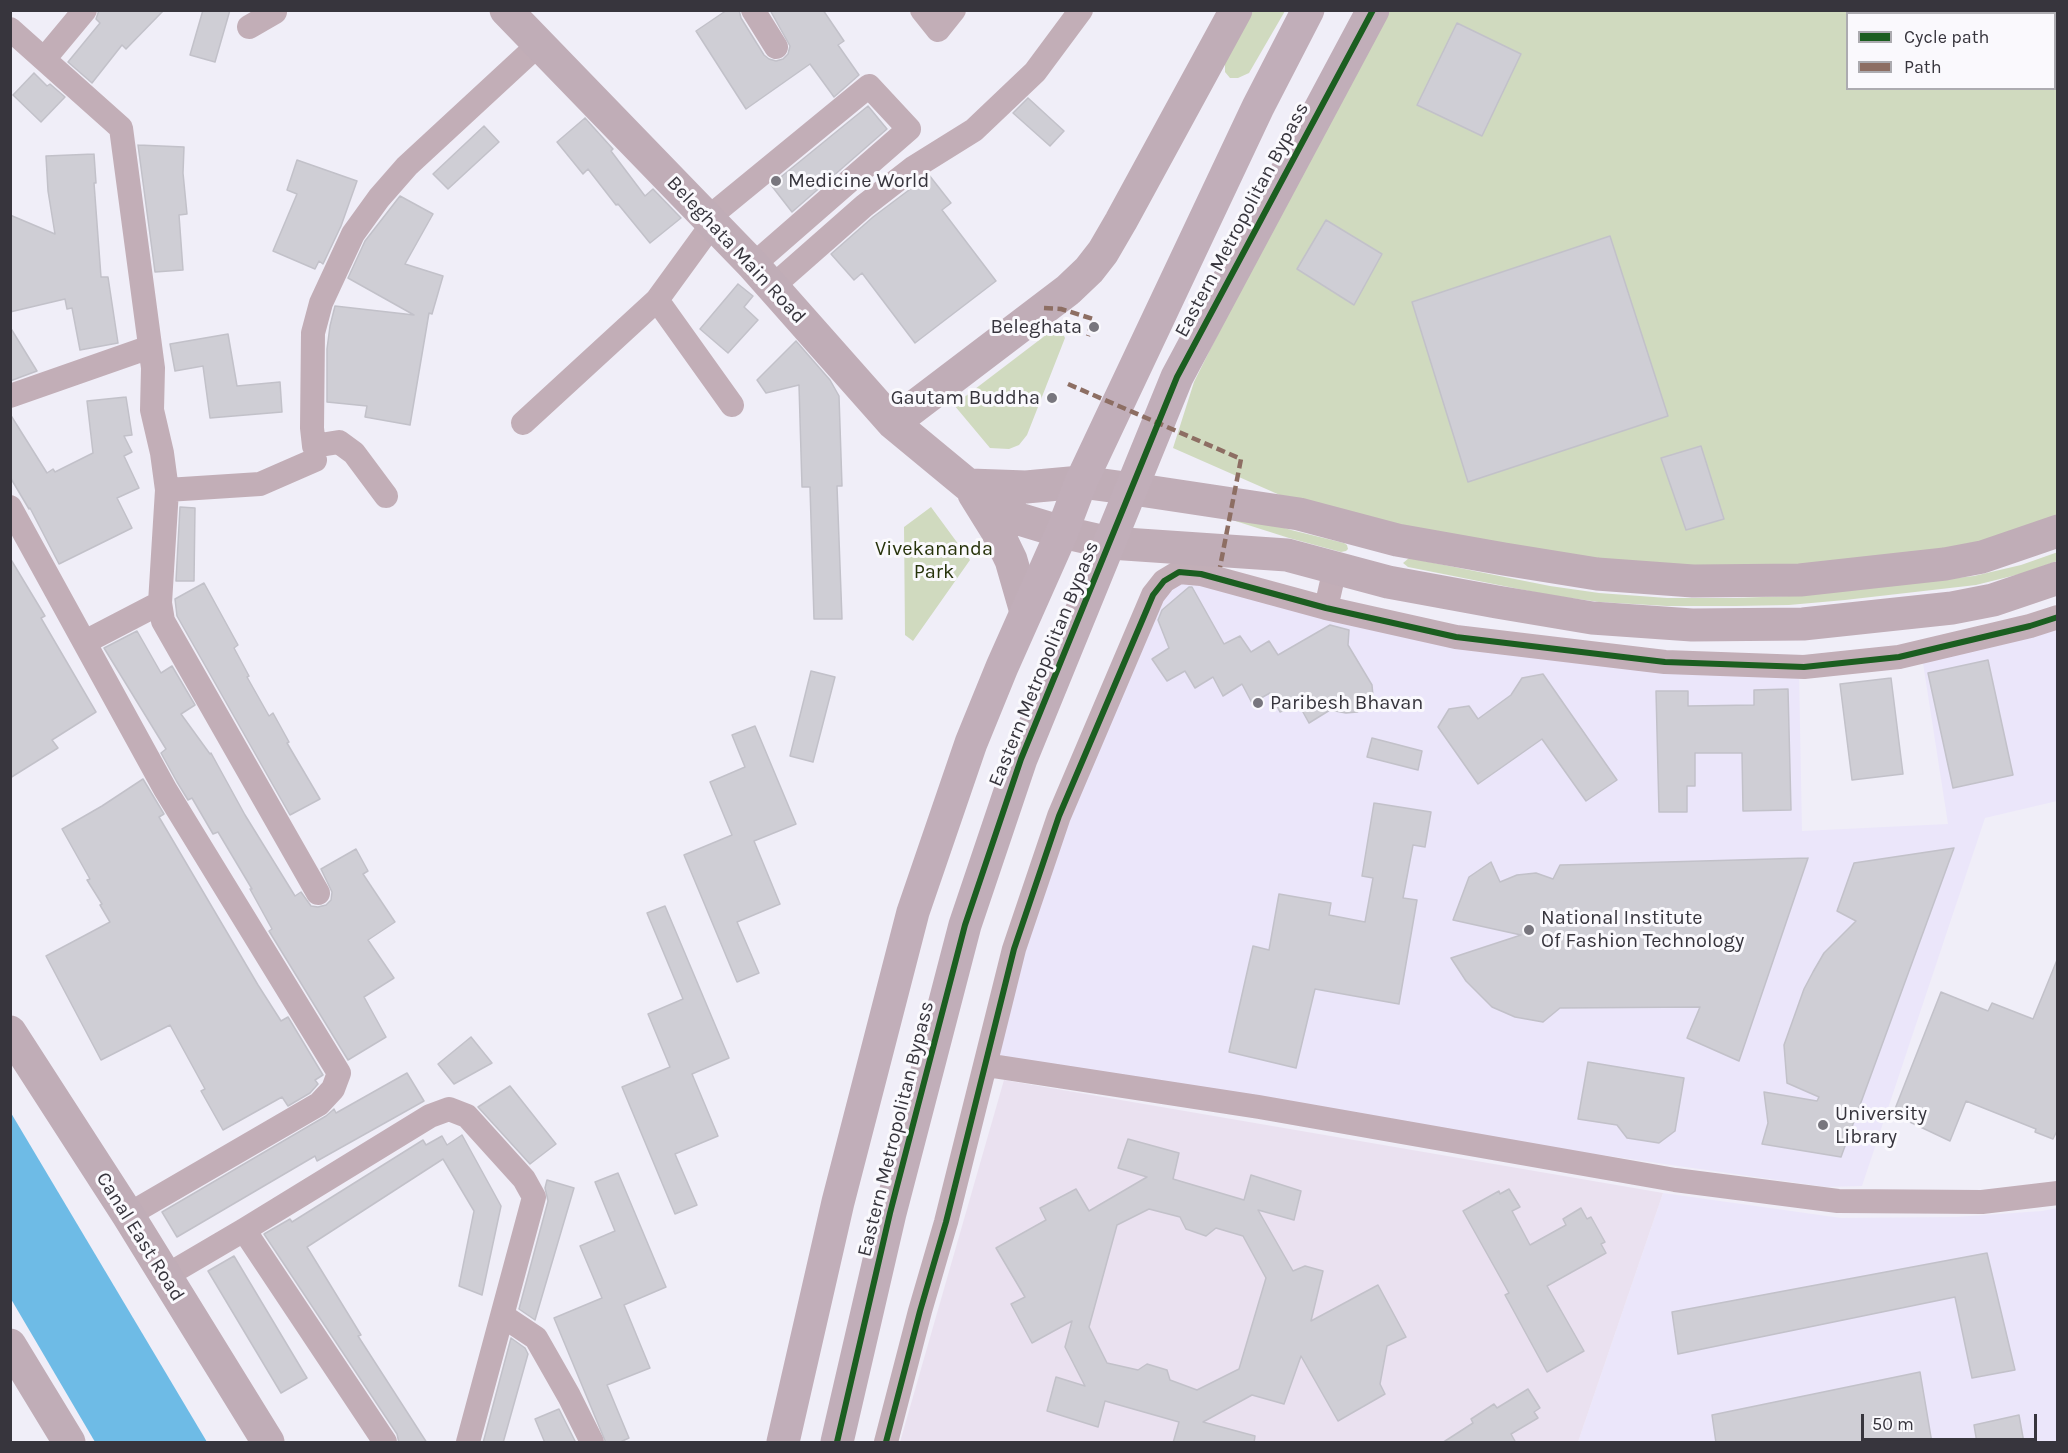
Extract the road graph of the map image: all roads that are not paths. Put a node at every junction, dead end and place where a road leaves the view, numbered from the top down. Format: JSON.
{"nodes":[{"id":1,"x":85,"y":10,"type":"edge"},
{"id":2,"x":273,"y":10,"type":"edge"},
{"id":3,"x":506,"y":10,"type":"edge"},
{"id":4,"x":753,"y":10,"type":"edge"},
{"id":5,"x":922,"y":10,"type":"edge"},
{"id":6,"x":954,"y":10,"type":"edge"},
{"id":7,"x":1081,"y":10,"type":"edge"},
{"id":8,"x":1236,"y":10,"type":"edge"},
{"id":9,"x":1308,"y":10,"type":"edge"},
{"id":10,"x":1374,"y":10,"type":"edge"},
{"id":11,"x":249,"y":27,"type":"dead end"},
{"id":12,"x":10,"y":28,"type":"edge"},
{"id":13,"x":539,"y":45,"type":"junction"},
{"id":14,"x":776,"y":47,"type":"dead end"},
{"id":15,"x":45,"y":58,"type":"junction"},
{"id":16,"x":710,"y":221,"type":"junction"},
{"id":17,"x":762,"y":276,"type":"junction"},
{"id":18,"x":657,"y":300,"type":"junction"},
{"id":19,"x":150,"y":347,"type":"junction"},
{"id":20,"x":10,"y":396,"type":"edge"},
{"id":21,"x":732,"y":405,"type":"dead end"},
{"id":22,"x":523,"y":423,"type":"dead end"},
{"id":23,"x":893,"y":423,"type":"junction"},
{"id":24,"x":315,"y":460,"type":"dead end"},
{"id":25,"x":1081,"y":482,"type":"junction"},
{"id":26,"x":968,"y":485,"type":"junction"},
{"id":27,"x":1133,"y":489,"type":"junction"},
{"id":28,"x":167,"y":490,"type":"junction"},
{"id":29,"x":386,"y":496,"type":"dead end"},
{"id":30,"x":10,"y":507,"type":"edge"},
{"id":31,"x":2058,"y":531,"type":"edge"},
{"id":32,"x":1062,"y":532,"type":"junction"},
{"id":33,"x":1110,"y":543,"type":"junction"},
{"id":34,"x":1335,"y":568,"type":"junction"},
{"id":35,"x":2058,"y":578,"type":"edge"},
{"id":36,"x":160,"y":603,"type":"junction"},
{"id":37,"x":1326,"y":608,"type":"junction"},
{"id":38,"x":1026,"y":612,"type":"junction"},
{"id":39,"x":2058,"y":617,"type":"edge"},
{"id":40,"x":85,"y":642,"type":"junction"},
{"id":41,"x":318,"y":893,"type":"dead end"},
{"id":42,"x":10,"y":1032,"type":"edge"},
{"id":43,"x":986,"y":1065,"type":"junction"},
{"id":44,"x":2058,"y":1193,"type":"edge"},
{"id":45,"x":128,"y":1215,"type":"junction"},
{"id":46,"x":244,"y":1230,"type":"junction"},
{"id":47,"x":164,"y":1277,"type":"junction"},
{"id":48,"x":503,"y":1316,"type":"junction"},
{"id":49,"x":10,"y":1345,"type":"edge"},
{"id":50,"x":69,"y":1443,"type":"edge"},
{"id":51,"x":268,"y":1443,"type":"edge"},
{"id":52,"x":385,"y":1443,"type":"edge"},
{"id":53,"x":468,"y":1443,"type":"edge"},
{"id":54,"x":592,"y":1443,"type":"edge"},
{"id":55,"x":783,"y":1443,"type":"edge"},
{"id":56,"x":837,"y":1443,"type":"edge"},
{"id":57,"x":886,"y":1443,"type":"edge"}],
"edges":[{"from":1,"to":15,"type":"street"},
{"from":2,"to":11,"type":"street"},
{"from":3,"to":13,"type":"main road","name":"Beleghata Main Road"},
{"from":4,"to":14,"type":"street"},
{"from":5,"to":6,"type":"street"},
{"from":7,"to":17,"type":"street"},
{"from":8,"to":23,"type":"main road"},
{"from":9,"to":25,"type":"main road","name":"Eastern Metropolitan Bypass"},
{"from":10,"to":27,"type":"main road","name":"Eastern Metropolitan Bypass"},
{"from":12,"to":15,"type":"street"},
{"from":13,"to":16,"type":"main road","name":"Beleghata Main Road"},
{"from":13,"to":29,"type":"street"},
{"from":15,"to":19,"type":"street"},
{"from":16,"to":17,"type":"main road","name":"Beleghata Main Road"},
{"from":16,"to":17,"type":"street"},
{"from":16,"to":18,"type":"street"},
{"from":17,"to":23,"type":"main road","name":"Beleghata Main Road"},
{"from":18,"to":21,"type":"street"},
{"from":18,"to":22,"type":"street"},
{"from":19,"to":20,"type":"street"},
{"from":19,"to":28,"type":"street"},
{"from":23,"to":26,"type":"main road","name":"Beleghata Main Road"},
{"from":24,"to":28,"type":"street"},
{"from":25,"to":26,"type":"main road"},
{"from":25,"to":27,"type":"main road"},
{"from":25,"to":32,"type":"main road","name":"Eastern Metropolitan Bypass"},
{"from":26,"to":32,"type":"main road"},
{"from":26,"to":38,"type":"main road"},
{"from":27,"to":31,"type":"main road"},
{"from":27,"to":33,"type":"main road","name":"Eastern Metropolitan Bypass"},
{"from":28,"to":36,"type":"street"},
{"from":30,"to":40,"type":"street"},
{"from":32,"to":33,"type":"main road"},
{"from":32,"to":38,"type":"main road","name":"Eastern Metropolitan Bypass"},
{"from":33,"to":34,"type":"main road"},
{"from":33,"to":56,"type":"main road","name":"Eastern Metropolitan Bypass"},
{"from":34,"to":35,"type":"main road"},
{"from":34,"to":37,"type":"street"},
{"from":36,"to":40,"type":"street"},
{"from":36,"to":41,"type":"street"},
{"from":37,"to":39,"type":"street"},
{"from":37,"to":43,"type":"street"},
{"from":38,"to":55,"type":"main road","name":"Eastern Metropolitan Bypass"},
{"from":40,"to":45,"type":"street"},
{"from":42,"to":45,"type":"main road","name":"Canal East Road"},
{"from":43,"to":44,"type":"street"},
{"from":43,"to":57,"type":"street"},
{"from":45,"to":47,"type":"main road","name":"Canal East Road"},
{"from":46,"to":47,"type":"street"},
{"from":46,"to":48,"type":"street"},
{"from":46,"to":52,"type":"street"},
{"from":47,"to":51,"type":"main road","name":"Canal East Road"},
{"from":48,"to":53,"type":"street"},
{"from":48,"to":54,"type":"street"},
{"from":49,"to":50,"type":"main road"}]}
